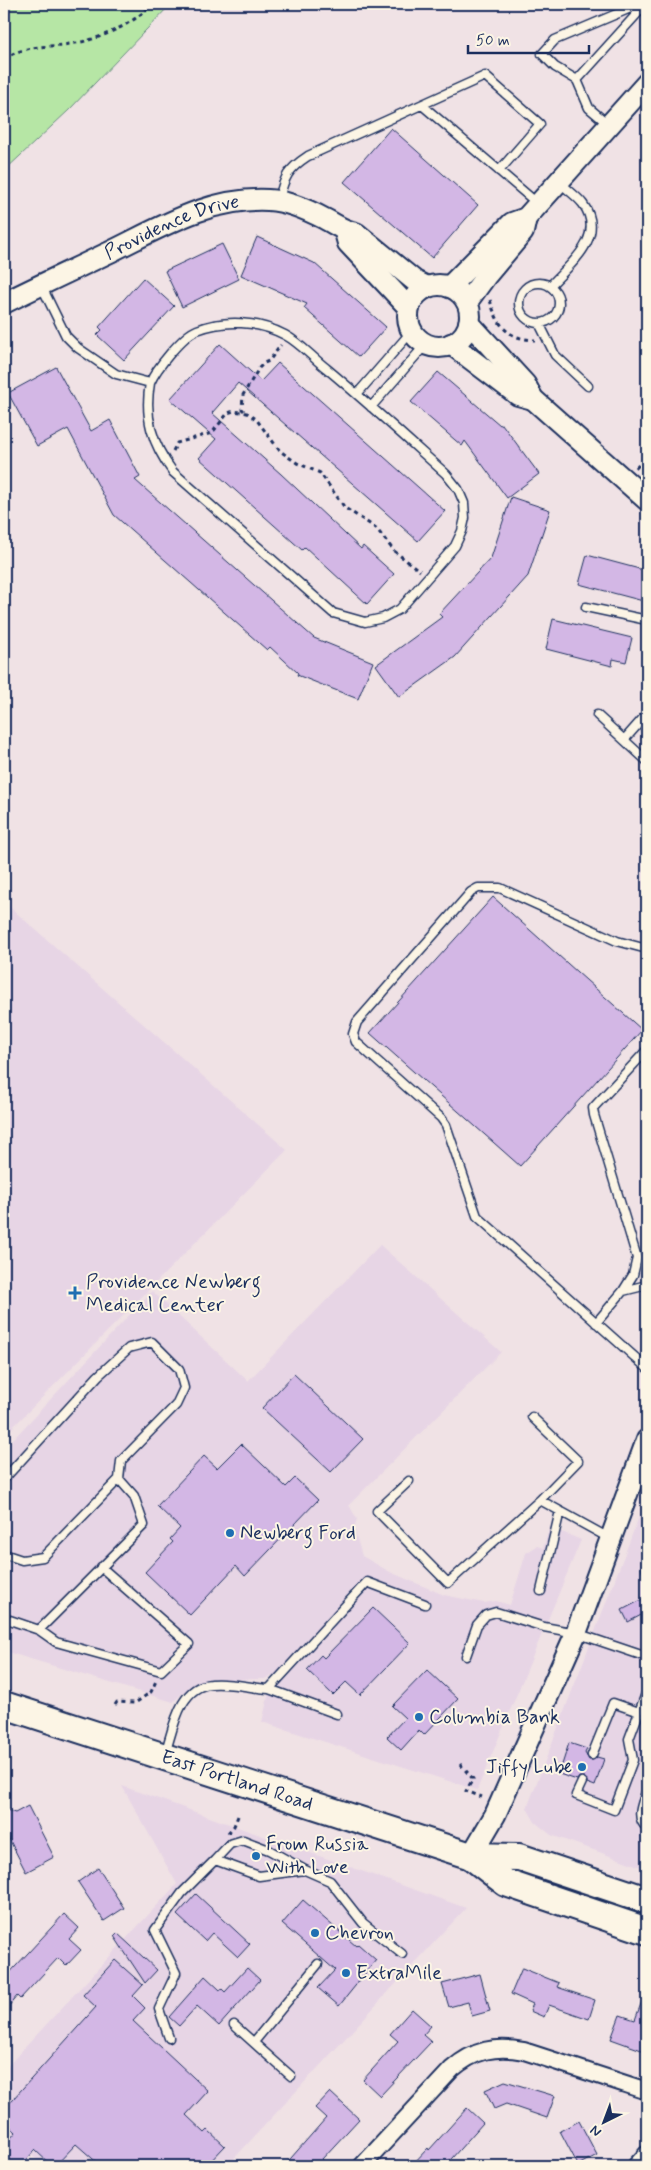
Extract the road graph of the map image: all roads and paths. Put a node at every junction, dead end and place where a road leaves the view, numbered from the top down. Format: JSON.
{"nodes":[{"id":1,"x":152,"y":4,"type":"edge"},
{"id":2,"x":640,"y":4,"type":"edge"},
{"id":3,"x":646,"y":4,"type":"edge"},
{"id":4,"x":4,"y":59,"type":"edge"},
{"id":5,"x":577,"y":80,"type":"junction"},
{"id":6,"x":647,"y":83,"type":"edge"},
{"id":7,"x":422,"y":105,"type":"junction"},
{"id":8,"x":609,"y":126,"type":"junction"},
{"id":9,"x":499,"y":171,"type":"junction"},
{"id":10,"x":559,"y":181,"type":"junction"},
{"id":11,"x":278,"y":202,"type":"junction"},
{"id":12,"x":532,"y":211,"type":"junction"},
{"id":13,"x":345,"y":232,"type":"junction"},
{"id":14,"x":41,"y":285,"type":"junction"},
{"id":15,"x":550,"y":286,"type":"junction"},
{"id":16,"x":427,"y":287,"type":"junction"},
{"id":17,"x":449,"y":287,"type":"junction"},
{"id":18,"x":489,"y":297,"type":"dead end"},
{"id":19,"x":467,"y":302,"type":"junction"},
{"id":20,"x":4,"y":303,"type":"edge"},
{"id":21,"x":409,"y":308,"type":"junction"},
{"id":22,"x":539,"y":323,"type":"junction"},
{"id":23,"x":469,"y":324,"type":"junction"},
{"id":24,"x":412,"y":331,"type":"junction"},
{"id":25,"x":286,"y":335,"type":"junction"},
{"id":26,"x":548,"y":340,"type":"junction"},
{"id":27,"x":426,"y":344,"type":"junction"},
{"id":28,"x":451,"y":344,"type":"junction"},
{"id":29,"x":150,"y":383,"type":"junction"},
{"id":30,"x":588,"y":386,"type":"dead end"},
{"id":31,"x":357,"y":394,"type":"junction"},
{"id":32,"x":533,"y":400,"type":"junction"},
{"id":33,"x":371,"y":407,"type":"junction"},
{"id":34,"x":244,"y":412,"type":"junction"},
{"id":35,"x":647,"y":456,"type":"edge"},
{"id":36,"x":163,"y":459,"type":"junction"},
{"id":37,"x":636,"y":469,"type":"dead end"},
{"id":38,"x":647,"y":500,"type":"edge"},
{"id":39,"x":428,"y":578,"type":"junction"},
{"id":40,"x":586,"y":607,"type":"dead end"},
{"id":41,"x":647,"y":620,"type":"edge"},
{"id":42,"x":647,"y":714,"type":"edge"},
{"id":43,"x":597,"y":716,"type":"dead end"},
{"id":44,"x":624,"y":740,"type":"junction"},
{"id":45,"x":647,"y":761,"type":"edge"},
{"id":46,"x":647,"y":950,"type":"edge"},
{"id":47,"x":647,"y":1050,"type":"edge"},
{"id":48,"x":647,"y":1286,"type":"edge"},
{"id":49,"x":623,"y":1291,"type":"junction"},
{"id":50,"x":596,"y":1323,"type":"junction"},
{"id":51,"x":647,"y":1368,"type":"edge"},
{"id":52,"x":532,"y":1417,"type":"dead end"},
{"id":53,"x":647,"y":1440,"type":"edge"},
{"id":54,"x":4,"y":1479,"type":"edge"},
{"id":55,"x":119,"y":1479,"type":"junction"},
{"id":56,"x":409,"y":1481,"type":"dead end"},
{"id":57,"x":540,"y":1500,"type":"junction"},
{"id":58,"x":560,"y":1511,"type":"junction"},
{"id":59,"x":611,"y":1539,"type":"junction"},
{"id":60,"x":4,"y":1554,"type":"edge"},
{"id":61,"x":647,"y":1562,"type":"edge"},
{"id":62,"x":101,"y":1567,"type":"junction"},
{"id":63,"x":647,"y":1570,"type":"edge"},
{"id":64,"x":541,"y":1591,"type":"dead end"},
{"id":65,"x":425,"y":1604,"type":"dead end"},
{"id":66,"x":4,"y":1618,"type":"edge"},
{"id":67,"x":39,"y":1630,"type":"junction"},
{"id":68,"x":576,"y":1633,"type":"junction"},
{"id":69,"x":466,"y":1656,"type":"dead end"},
{"id":70,"x":647,"y":1657,"type":"edge"},
{"id":71,"x":160,"y":1671,"type":"junction"},
{"id":72,"x":269,"y":1689,"type":"junction"},
{"id":73,"x":647,"y":1691,"type":"edge"},
{"id":74,"x":4,"y":1705,"type":"edge"},
{"id":75,"x":115,"y":1705,"type":"dead end"},
{"id":76,"x":639,"y":1712,"type":"junction"},
{"id":77,"x":337,"y":1714,"type":"dead end"},
{"id":78,"x":592,"y":1755,"type":"dead end"},
{"id":79,"x":165,"y":1756,"type":"junction"},
{"id":80,"x":460,"y":1764,"type":"dead end"},
{"id":81,"x":582,"y":1782,"type":"dead end"},
{"id":82,"x":647,"y":1790,"type":"edge"},
{"id":83,"x":482,"y":1797,"type":"dead end"},
{"id":84,"x":238,"y":1816,"type":"dead end"},
{"id":85,"x":647,"y":1828,"type":"edge"},
{"id":86,"x":225,"y":1836,"type":"dead end"},
{"id":87,"x":471,"y":1856,"type":"junction"},
{"id":88,"x":215,"y":1860,"type":"junction"},
{"id":89,"x":305,"y":1870,"type":"junction"},
{"id":90,"x":647,"y":1900,"type":"edge"},
{"id":91,"x":647,"y":1930,"type":"edge"},
{"id":92,"x":402,"y":1954,"type":"dead end"},
{"id":93,"x":318,"y":1964,"type":"dead end"},
{"id":94,"x":234,"y":2025,"type":"dead end"},
{"id":95,"x":169,"y":2038,"type":"dead end"},
{"id":96,"x":254,"y":2042,"type":"junction"},
{"id":97,"x":291,"y":2076,"type":"dead end"},
{"id":98,"x":647,"y":2091,"type":"edge"},
{"id":99,"x":647,"y":2154,"type":"edge"},
{"id":100,"x":362,"y":2166,"type":"edge"},
{"id":101,"x":636,"y":2166,"type":"edge"}],
"edges":[{"from":1,"to":4,"type":"path"},
{"from":2,"to":5,"type":"lane"},
{"from":3,"to":5,"type":"lane"},
{"from":5,"to":8,"type":"lane"},
{"from":6,"to":8,"type":"street"},
{"from":7,"to":9,"type":"lane"},
{"from":7,"to":9,"type":"lane"},
{"from":7,"to":11,"type":"lane"},
{"from":8,"to":10,"type":"street"},
{"from":9,"to":12,"type":"lane"},
{"from":10,"to":12,"type":"street"},
{"from":10,"to":15,"type":"lane"},
{"from":11,"to":13,"type":"street","name":"Providence Drive"},
{"from":11,"to":14,"type":"street","name":"Providence Drive"},
{"from":12,"to":17,"type":"street"},
{"from":12,"to":19,"type":"street"},
{"from":13,"to":16,"type":"street","name":"Providence Drive"},
{"from":13,"to":21,"type":"street","name":"Providence Drive"},
{"from":14,"to":20,"type":"street","name":"Providence Drive"},
{"from":14,"to":29,"type":"lane"},
{"from":15,"to":22,"type":"lane"},
{"from":15,"to":22,"type":"lane"},
{"from":16,"to":17,"type":"street"},
{"from":16,"to":21,"type":"street"},
{"from":17,"to":19,"type":"street"},
{"from":18,"to":26,"type":"path"},
{"from":19,"to":23,"type":"street"},
{"from":21,"to":24,"type":"street"},
{"from":22,"to":26,"type":"lane"},
{"from":23,"to":28,"type":"street"},
{"from":23,"to":32,"type":"street"},
{"from":24,"to":27,"type":"street"},
{"from":24,"to":31,"type":"lane"},
{"from":25,"to":29,"type":"lane"},
{"from":25,"to":31,"type":"lane"},
{"from":25,"to":34,"type":"path"},
{"from":26,"to":30,"type":"lane"},
{"from":27,"to":28,"type":"street"},
{"from":27,"to":33,"type":"lane"},
{"from":28,"to":32,"type":"street"},
{"from":29,"to":36,"type":"lane"},
{"from":31,"to":33,"type":"lane"},
{"from":32,"to":38,"type":"street"},
{"from":33,"to":39,"type":"lane"},
{"from":34,"to":36,"type":"path"},
{"from":34,"to":39,"type":"path"},
{"from":35,"to":37,"type":"path"},
{"from":36,"to":39,"type":"lane"},
{"from":40,"to":41,"type":"lane"},
{"from":42,"to":44,"type":"lane"},
{"from":43,"to":44,"type":"lane"},
{"from":44,"to":45,"type":"lane"},
{"from":46,"to":50,"type":"lane"},
{"from":47,"to":49,"type":"lane"},
{"from":48,"to":49,"type":"lane"},
{"from":49,"to":50,"type":"lane"},
{"from":50,"to":51,"type":"lane"},
{"from":52,"to":57,"type":"lane"},
{"from":53,"to":59,"type":"street"},
{"from":54,"to":55,"type":"lane"},
{"from":55,"to":60,"type":"lane"},
{"from":55,"to":62,"type":"lane"},
{"from":56,"to":57,"type":"lane"},
{"from":57,"to":58,"type":"lane"},
{"from":58,"to":59,"type":"lane"},
{"from":58,"to":64,"type":"lane"},
{"from":59,"to":68,"type":"street"},
{"from":61,"to":63,"type":"lane"},
{"from":62,"to":67,"type":"lane"},
{"from":62,"to":71,"type":"lane"},
{"from":65,"to":72,"type":"lane"},
{"from":66,"to":67,"type":"lane"},
{"from":67,"to":71,"type":"lane"},
{"from":68,"to":69,"type":"lane"},
{"from":68,"to":70,"type":"lane"},
{"from":68,"to":87,"type":"street"},
{"from":71,"to":75,"type":"path"},
{"from":72,"to":77,"type":"lane"},
{"from":72,"to":79,"type":"lane"},
{"from":73,"to":76,"type":"lane"},
{"from":74,"to":79,"type":"highway","name":"East Portland Road"},
{"from":76,"to":78,"type":"lane"},
{"from":76,"to":81,"type":"lane"},
{"from":79,"to":87,"type":"highway","name":"East Portland Road"},
{"from":80,"to":83,"type":"path"},
{"from":82,"to":85,"type":"lane"},
{"from":84,"to":86,"type":"path"},
{"from":87,"to":90,"type":"highway","name":"East Portland Road"},
{"from":87,"to":91,"type":"highway","name":"East Portland Road"},
{"from":88,"to":89,"type":"lane"},
{"from":88,"to":89,"type":"lane"},
{"from":88,"to":95,"type":"lane"},
{"from":89,"to":92,"type":"lane"},
{"from":93,"to":96,"type":"lane"},
{"from":94,"to":96,"type":"lane"},
{"from":96,"to":97,"type":"lane"},
{"from":98,"to":100,"type":"street"},
{"from":99,"to":101,"type":"street"}]}
